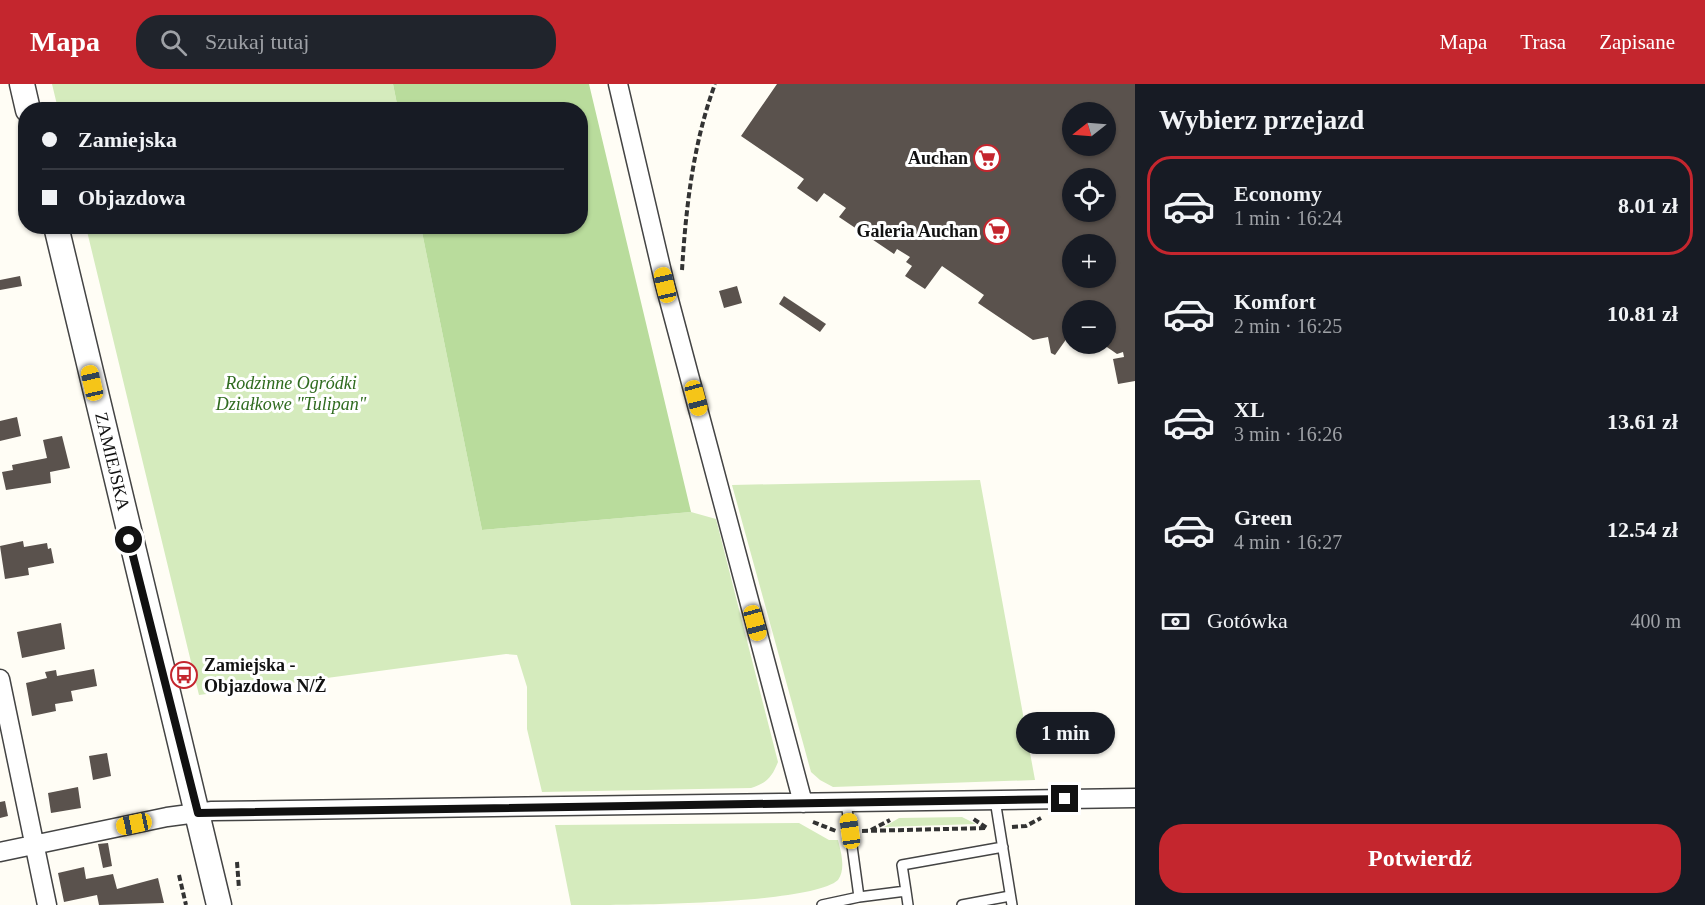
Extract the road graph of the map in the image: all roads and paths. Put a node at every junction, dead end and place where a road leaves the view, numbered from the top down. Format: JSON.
{"nodes":[{"id":1,"x":22,"y":84,"type":"edge"},
{"id":2,"x":618,"y":84,"type":"edge"},
{"id":3,"x":714,"y":84,"type":"edge"},
{"id":4,"x":26,"y":102,"type":"edge"},
{"id":5,"x":58,"y":234,"type":"edge"},
{"id":6,"x":682,"y":272,"type":"dead end"},
{"id":7,"x":0,"y":679,"type":"edge"},
{"id":8,"x":1135,"y":798,"type":"edge"},
{"id":9,"x":995,"y":800,"type":"junction"},
{"id":10,"x":846,"y":802,"type":"junction"},
{"id":11,"x":803,"y":803,"type":"junction"},
{"id":12,"x":198,"y":813,"type":"junction"},
{"id":13,"x":35,"y":845,"type":"junction"},
{"id":14,"x":1003,"y":847,"type":"junction"},
{"id":15,"x":0,"y":852,"type":"edge"},
{"id":16,"x":237,"y":862,"type":"dead end"},
{"id":17,"x":179,"y":875,"type":"dead end"},
{"id":18,"x":906,"y":891,"type":"junction"},
{"id":19,"x":859,"y":897,"type":"junction"},
{"id":20,"x":229,"y":900,"type":"edge"},
{"id":21,"x":1011,"y":900,"type":"edge"},
{"id":22,"x":47,"y":905,"type":"edge"},
{"id":23,"x":186,"y":905,"type":"edge"},
{"id":24,"x":822,"y":905,"type":"edge"},
{"id":25,"x":908,"y":905,"type":"edge"},
{"id":26,"x":962,"y":905,"type":"edge"}],
"edges":[{"from":1,"to":4,"type":"street"},
{"from":2,"to":11,"type":"street"},
{"from":3,"to":6,"type":"path"},
{"from":5,"to":12,"type":"street","name":"ZAMIEJSKA"},
{"from":7,"to":13,"type":"street"},
{"from":8,"to":9,"type":"street"},
{"from":9,"to":10,"type":"street"},
{"from":9,"to":14,"type":"lane"},
{"from":10,"to":11,"type":"street"},
{"from":10,"to":19,"type":"lane"},
{"from":11,"to":12,"type":"street"},
{"from":12,"to":13,"type":"street"},
{"from":12,"to":20,"type":"street","name":"ZAMIEJSKA"},
{"from":13,"to":15,"type":"street"},
{"from":13,"to":22,"type":"street"},
{"from":14,"to":18,"type":"lane"},
{"from":14,"to":21,"type":"lane"},
{"from":16,"to":20,"type":"path"},
{"from":17,"to":23,"type":"path"},
{"from":18,"to":19,"type":"lane"},
{"from":18,"to":25,"type":"lane"},
{"from":19,"to":24,"type":"lane"},
{"from":21,"to":26,"type":"lane"}]}
